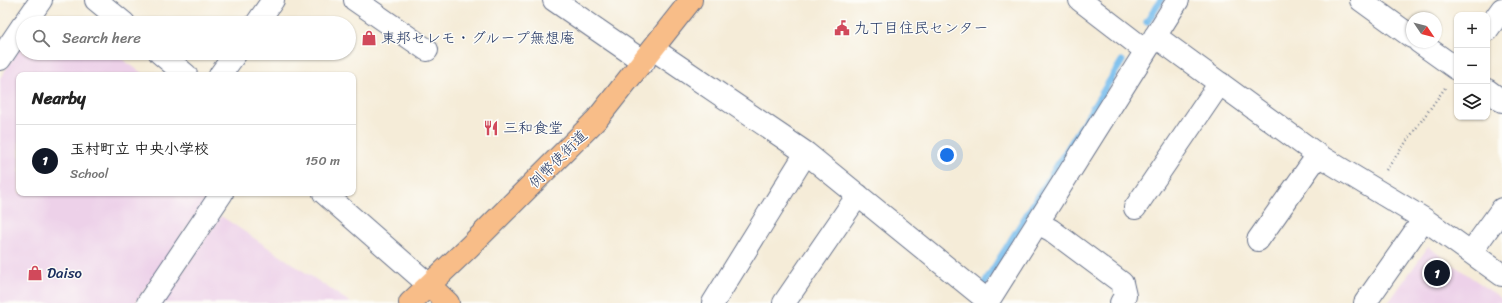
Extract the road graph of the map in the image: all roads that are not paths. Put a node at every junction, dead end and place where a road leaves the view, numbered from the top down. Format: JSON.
{"nodes":[{"id":1,"x":41,"y":0,"type":"edge"},
{"id":2,"x":96,"y":0,"type":"edge"},
{"id":3,"x":273,"y":0,"type":"edge"},
{"id":4,"x":355,"y":0,"type":"edge"},
{"id":5,"x":554,"y":0,"type":"edge"},
{"id":6,"x":691,"y":0,"type":"edge"},
{"id":7,"x":1080,"y":0,"type":"edge"},
{"id":8,"x":1178,"y":0,"type":"edge"},
{"id":9,"x":1361,"y":0,"type":"edge"},
{"id":10,"x":1502,"y":9,"type":"edge"},
{"id":11,"x":30,"y":16,"type":"edge"},
{"id":12,"x":115,"y":16,"type":"edge"},
{"id":13,"x":262,"y":16,"type":"edge"},
{"id":14,"x":1490,"y":26,"type":"edge"},
{"id":15,"x":1406,"y":33,"type":"edge"},
{"id":16,"x":16,"y":36,"type":"edge"},
{"id":17,"x":1150,"y":43,"type":"junction"},
{"id":18,"x":1425,"y":48,"type":"edge"},
{"id":19,"x":427,"y":50,"type":"dead end"},
{"id":20,"x":648,"y":56,"type":"junction"},
{"id":21,"x":0,"y":59,"type":"edge"},
{"id":22,"x":168,"y":60,"type":"edge"},
{"id":23,"x":231,"y":60,"type":"edge"},
{"id":24,"x":182,"y":72,"type":"edge"},
{"id":25,"x":222,"y":72,"type":"edge"},
{"id":26,"x":1452,"y":77,"type":"edge"},
{"id":27,"x":1220,"y":83,"type":"junction"},
{"id":28,"x":1490,"y":92,"type":"edge"},
{"id":29,"x":1502,"y":101,"type":"edge"},
{"id":30,"x":806,"y":153,"type":"junction"},
{"id":31,"x":1318,"y":155,"type":"junction"},
{"id":32,"x":858,"y":195,"type":"junction"},
{"id":33,"x":220,"y":196,"type":"edge"},
{"id":34,"x":327,"y":196,"type":"edge"},
{"id":35,"x":1135,"y":208,"type":"dead end"},
{"id":36,"x":1502,"y":209,"type":"edge"},
{"id":37,"x":1424,"y":219,"type":"junction"},
{"id":38,"x":1037,"y":223,"type":"junction"},
{"id":39,"x":1258,"y":240,"type":"dead end"},
{"id":40,"x":1471,"y":252,"type":"junction"},
{"id":41,"x":1502,"y":275,"type":"edge"},
{"id":42,"x":429,"y":285,"type":"junction"},
{"id":43,"x":722,"y":300,"type":"edge"},
{"id":44,"x":988,"y":302,"type":"edge"},
{"id":45,"x":148,"y":303,"type":"edge"},
{"id":46,"x":410,"y":303,"type":"edge"},
{"id":47,"x":448,"y":303,"type":"edge"},
{"id":48,"x":784,"y":303,"type":"edge"},
{"id":49,"x":1121,"y":303,"type":"edge"},
{"id":50,"x":1365,"y":303,"type":"edge"}],
"edges":[{"from":1,"to":11,"type":"street"},
{"from":2,"to":12,"type":"street"},
{"from":3,"to":13,"type":"street"},
{"from":4,"to":19,"type":"street"},
{"from":5,"to":20,"type":"street"},
{"from":6,"to":20,"type":"main road","name":"例幣使街道"},
{"from":7,"to":17,"type":"street"},
{"from":8,"to":17,"type":"street"},
{"from":9,"to":15,"type":"street"},
{"from":10,"to":14,"type":"street"},
{"from":16,"to":21,"type":"street"},
{"from":17,"to":27,"type":"street"},
{"from":17,"to":38,"type":"street"},
{"from":18,"to":26,"type":"street"},
{"from":20,"to":30,"type":"street"},
{"from":20,"to":42,"type":"main road","name":"例幣使街道"},
{"from":22,"to":24,"type":"street"},
{"from":23,"to":25,"type":"street"},
{"from":27,"to":31,"type":"street"},
{"from":27,"to":35,"type":"street"},
{"from":28,"to":29,"type":"street"},
{"from":30,"to":32,"type":"street"},
{"from":30,"to":43,"type":"street"},
{"from":31,"to":37,"type":"street"},
{"from":31,"to":39,"type":"street"},
{"from":32,"to":44,"type":"street"},
{"from":32,"to":48,"type":"street"},
{"from":33,"to":45,"type":"street"},
{"from":34,"to":42,"type":"street"},
{"from":36,"to":40,"type":"street"},
{"from":37,"to":40,"type":"street"},
{"from":37,"to":50,"type":"street"},
{"from":38,"to":44,"type":"street"},
{"from":38,"to":49,"type":"street"},
{"from":40,"to":41,"type":"street"},
{"from":42,"to":46,"type":"main road","name":"例幣使街道"},
{"from":42,"to":47,"type":"main road"}]}
